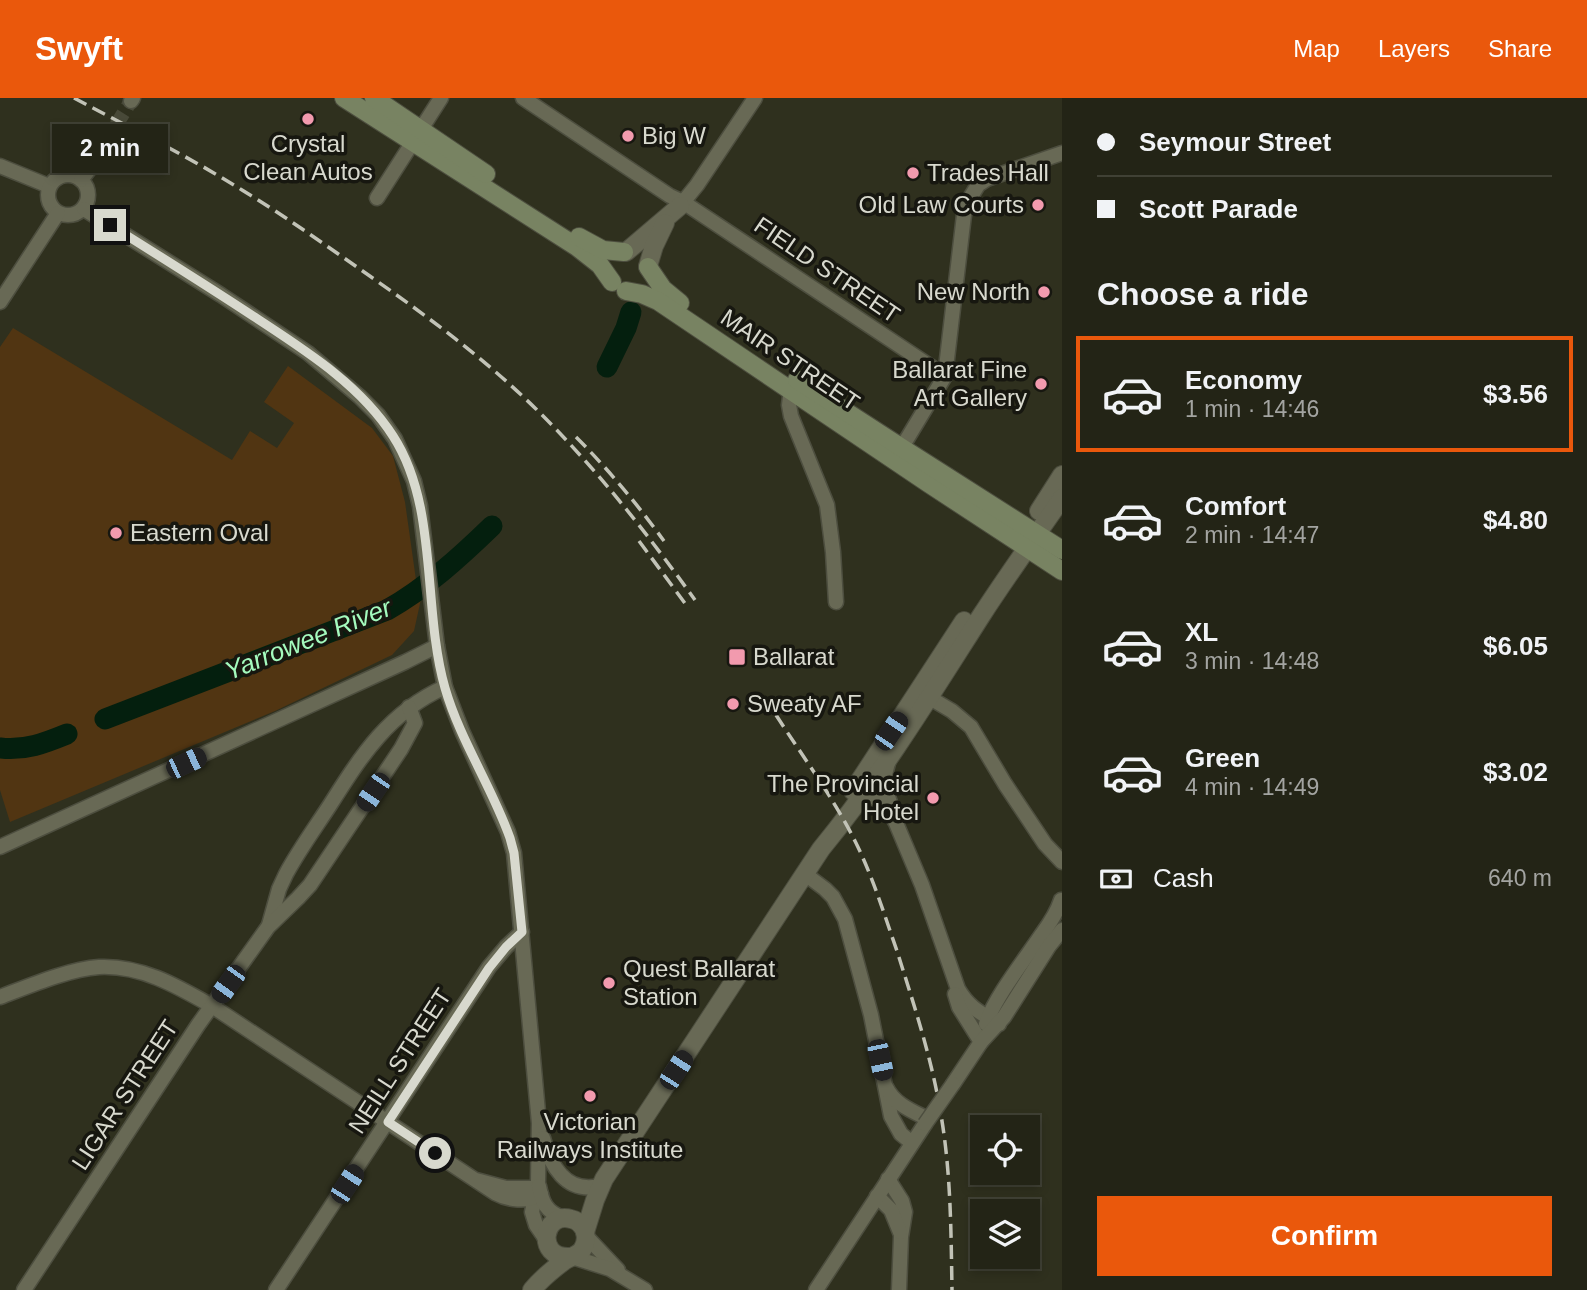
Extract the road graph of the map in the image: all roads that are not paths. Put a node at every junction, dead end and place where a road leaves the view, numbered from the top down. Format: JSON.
{"nodes":[{"id":1,"x":345,"y":98,"type":"edge"},
{"id":2,"x":374,"y":98,"type":"edge"},
{"id":3,"x":441,"y":98,"type":"edge"},
{"id":4,"x":523,"y":98,"type":"edge"},
{"id":5,"x":753,"y":100,"type":"edge"},
{"id":6,"x":417,"y":136,"type":"junction"},
{"id":7,"x":105,"y":143,"type":"tunnel mouth"},
{"id":8,"x":1062,"y":153,"type":"edge"},
{"id":9,"x":0,"y":166,"type":"edge"},
{"id":10,"x":81,"y":180,"type":"junction"},
{"id":11,"x":49,"y":187,"type":"junction"},
{"id":12,"x":377,"y":198,"type":"dead end"},
{"id":13,"x":678,"y":207,"type":"junction"},
{"id":14,"x":84,"y":209,"type":"junction"},
{"id":15,"x":58,"y":213,"type":"junction"},
{"id":16,"x":625,"y":252,"type":"junction"},
{"id":17,"x":648,"y":266,"type":"junction"},
{"id":18,"x":619,"y":286,"type":"junction"},
{"id":19,"x":0,"y":302,"type":"edge"},
{"id":20,"x":945,"y":376,"type":"junction"},
{"id":21,"x":790,"y":389,"type":"junction"},
{"id":22,"x":898,"y":454,"type":"junction"},
{"id":23,"x":1062,"y":475,"type":"edge"},
{"id":24,"x":1062,"y":498,"type":"edge"},
{"id":25,"x":1027,"y":538,"type":"junction"},
{"id":26,"x":1062,"y":550,"type":"edge"},
{"id":27,"x":1062,"y":571,"type":"edge"},
{"id":28,"x":836,"y":602,"type":"dead end"},
{"id":29,"x":437,"y":646,"type":"junction"},
{"id":30,"x":445,"y":687,"type":"junction"},
{"id":31,"x":924,"y":694,"type":"junction"},
{"id":32,"x":409,"y":707,"type":"junction"},
{"id":33,"x":890,"y":757,"type":"junction"},
{"id":34,"x":861,"y":788,"type":"junction"},
{"id":35,"x":900,"y":831,"type":"junction"},
{"id":36,"x":0,"y":847,"type":"edge"},
{"id":37,"x":1062,"y":862,"type":"edge"},
{"id":38,"x":805,"y":874,"type":"junction"},
{"id":39,"x":1062,"y":897,"type":"edge"},
{"id":40,"x":268,"y":927,"type":"junction"},
{"id":41,"x":1062,"y":930,"type":"edge"},
{"id":42,"x":522,"y":932,"type":"junction"},
{"id":43,"x":954,"y":977,"type":"junction"},
{"id":44,"x":0,"y":997,"type":"edge"},
{"id":45,"x":212,"y":1006,"type":"junction"},
{"id":46,"x":994,"y":1020,"type":"junction"},
{"id":47,"x":981,"y":1042,"type":"junction"},
{"id":48,"x":885,"y":1083,"type":"junction"},
{"id":49,"x":926,"y":1120,"type":"junction"},
{"id":50,"x":388,"y":1122,"type":"junction"},
{"id":51,"x":539,"y":1123,"type":"junction"},
{"id":52,"x":912,"y":1143,"type":"junction"},
{"id":53,"x":888,"y":1179,"type":"junction"},
{"id":54,"x":601,"y":1182,"type":"junction"},
{"id":55,"x":537,"y":1191,"type":"junction"},
{"id":56,"x":877,"y":1196,"type":"junction"},
{"id":57,"x":564,"y":1218,"type":"junction"},
{"id":58,"x":585,"y":1234,"type":"junction"},
{"id":59,"x":901,"y":1237,"type":"junction"},
{"id":60,"x":547,"y":1242,"type":"junction"},
{"id":61,"x":571,"y":1257,"type":"junction"},
{"id":62,"x":624,"y":1276,"type":"junction"},
{"id":63,"x":24,"y":1290,"type":"edge"},
{"id":64,"x":276,"y":1290,"type":"edge"},
{"id":65,"x":531,"y":1290,"type":"edge"},
{"id":66,"x":645,"y":1290,"type":"edge"},
{"id":67,"x":816,"y":1290,"type":"edge"},
{"id":68,"x":899,"y":1290,"type":"edge"}],
"edges":[{"from":1,"to":6,"type":"main road"},
{"from":2,"to":6,"type":"main road"},
{"from":3,"to":6,"type":"street"},
{"from":4,"to":13,"type":"street","name":"FIELD STREET"},
{"from":5,"to":13,"type":"street"},
{"from":6,"to":12,"type":"street"},
{"from":6,"to":16,"type":"main road"},
{"from":6,"to":18,"type":"main road"},
{"from":7,"to":10,"type":"street"},
{"from":8,"to":20,"type":"street"},
{"from":9,"to":11,"type":"street"},
{"from":10,"to":11,"type":"street"},
{"from":10,"to":14,"type":"street"},
{"from":11,"to":15,"type":"street"},
{"from":13,"to":16,"type":"street"},
{"from":13,"to":17,"type":"street"},
{"from":13,"to":20,"type":"street","name":"FIELD STREET"},
{"from":14,"to":15,"type":"street"},
{"from":14,"to":29,"type":"street"},
{"from":15,"to":19,"type":"street"},
{"from":16,"to":17,"type":"main road"},
{"from":16,"to":18,"type":"main road"},
{"from":17,"to":18,"type":"main road"},
{"from":17,"to":22,"type":"main road","name":"MAIR STREET"},
{"from":18,"to":21,"type":"main road","name":"MAIR STREET"},
{"from":20,"to":22,"type":"street"},
{"from":21,"to":22,"type":"main road","name":"MAIR STREET"},
{"from":21,"to":28,"type":"street"},
{"from":22,"to":25,"type":"main road","name":"MAIR STREET"},
{"from":23,"to":25,"type":"street"},
{"from":24,"to":25,"type":"street"},
{"from":25,"to":26,"type":"main road","name":"MAIR STREET"},
{"from":25,"to":27,"type":"main road","name":"MAIR STREET"},
{"from":25,"to":31,"type":"street"},
{"from":29,"to":30,"type":"street"},
{"from":29,"to":36,"type":"street"},
{"from":30,"to":32,"type":"street","name":"LIGAR STREET"},
{"from":30,"to":42,"type":"street"},
{"from":31,"to":33,"type":"street"},
{"from":31,"to":34,"type":"street"},
{"from":31,"to":37,"type":"street"},
{"from":32,"to":40,"type":"street","name":"LIGAR STREET"},
{"from":32,"to":40,"type":"street","name":"LIGAR STREET"},
{"from":33,"to":34,"type":"street"},
{"from":33,"to":35,"type":"street"},
{"from":34,"to":35,"type":"street"},
{"from":34,"to":38,"type":"street"},
{"from":35,"to":43,"type":"street"},
{"from":38,"to":48,"type":"street"},
{"from":38,"to":54,"type":"street"},
{"from":39,"to":46,"type":"street"},
{"from":40,"to":45,"type":"street","name":"LIGAR STREET"},
{"from":41,"to":46,"type":"street"},
{"from":42,"to":50,"type":"street","name":"NEILL STREET"},
{"from":42,"to":51,"type":"street"},
{"from":43,"to":46,"type":"street"},
{"from":43,"to":47,"type":"street"},
{"from":44,"to":45,"type":"street"},
{"from":45,"to":50,"type":"street"},
{"from":45,"to":63,"type":"street","name":"LIGAR STREET"},
{"from":46,"to":47,"type":"street"},
{"from":47,"to":49,"type":"street","bridge":true},
{"from":48,"to":49,"type":"street"},
{"from":48,"to":52,"type":"street"},
{"from":49,"to":52,"type":"street"},
{"from":50,"to":55,"type":"street"},
{"from":50,"to":64,"type":"street","name":"NEILL STREET"},
{"from":51,"to":54,"type":"street"},
{"from":51,"to":55,"type":"street"},
{"from":52,"to":53,"type":"street"},
{"from":53,"to":56,"type":"street"},
{"from":53,"to":59,"type":"street"},
{"from":54,"to":57,"type":"street"},
{"from":54,"to":58,"type":"street"},
{"from":55,"to":57,"type":"street"},
{"from":55,"to":60,"type":"street"},
{"from":56,"to":59,"type":"street"},
{"from":56,"to":67,"type":"street"},
{"from":57,"to":58,"type":"street"},
{"from":57,"to":60,"type":"street"},
{"from":58,"to":61,"type":"street"},
{"from":58,"to":62,"type":"street"},
{"from":59,"to":68,"type":"street"},
{"from":60,"to":61,"type":"street"},
{"from":60,"to":65,"type":"street"},
{"from":61,"to":62,"type":"street"},
{"from":61,"to":65,"type":"street"},
{"from":62,"to":66,"type":"street"}]}
